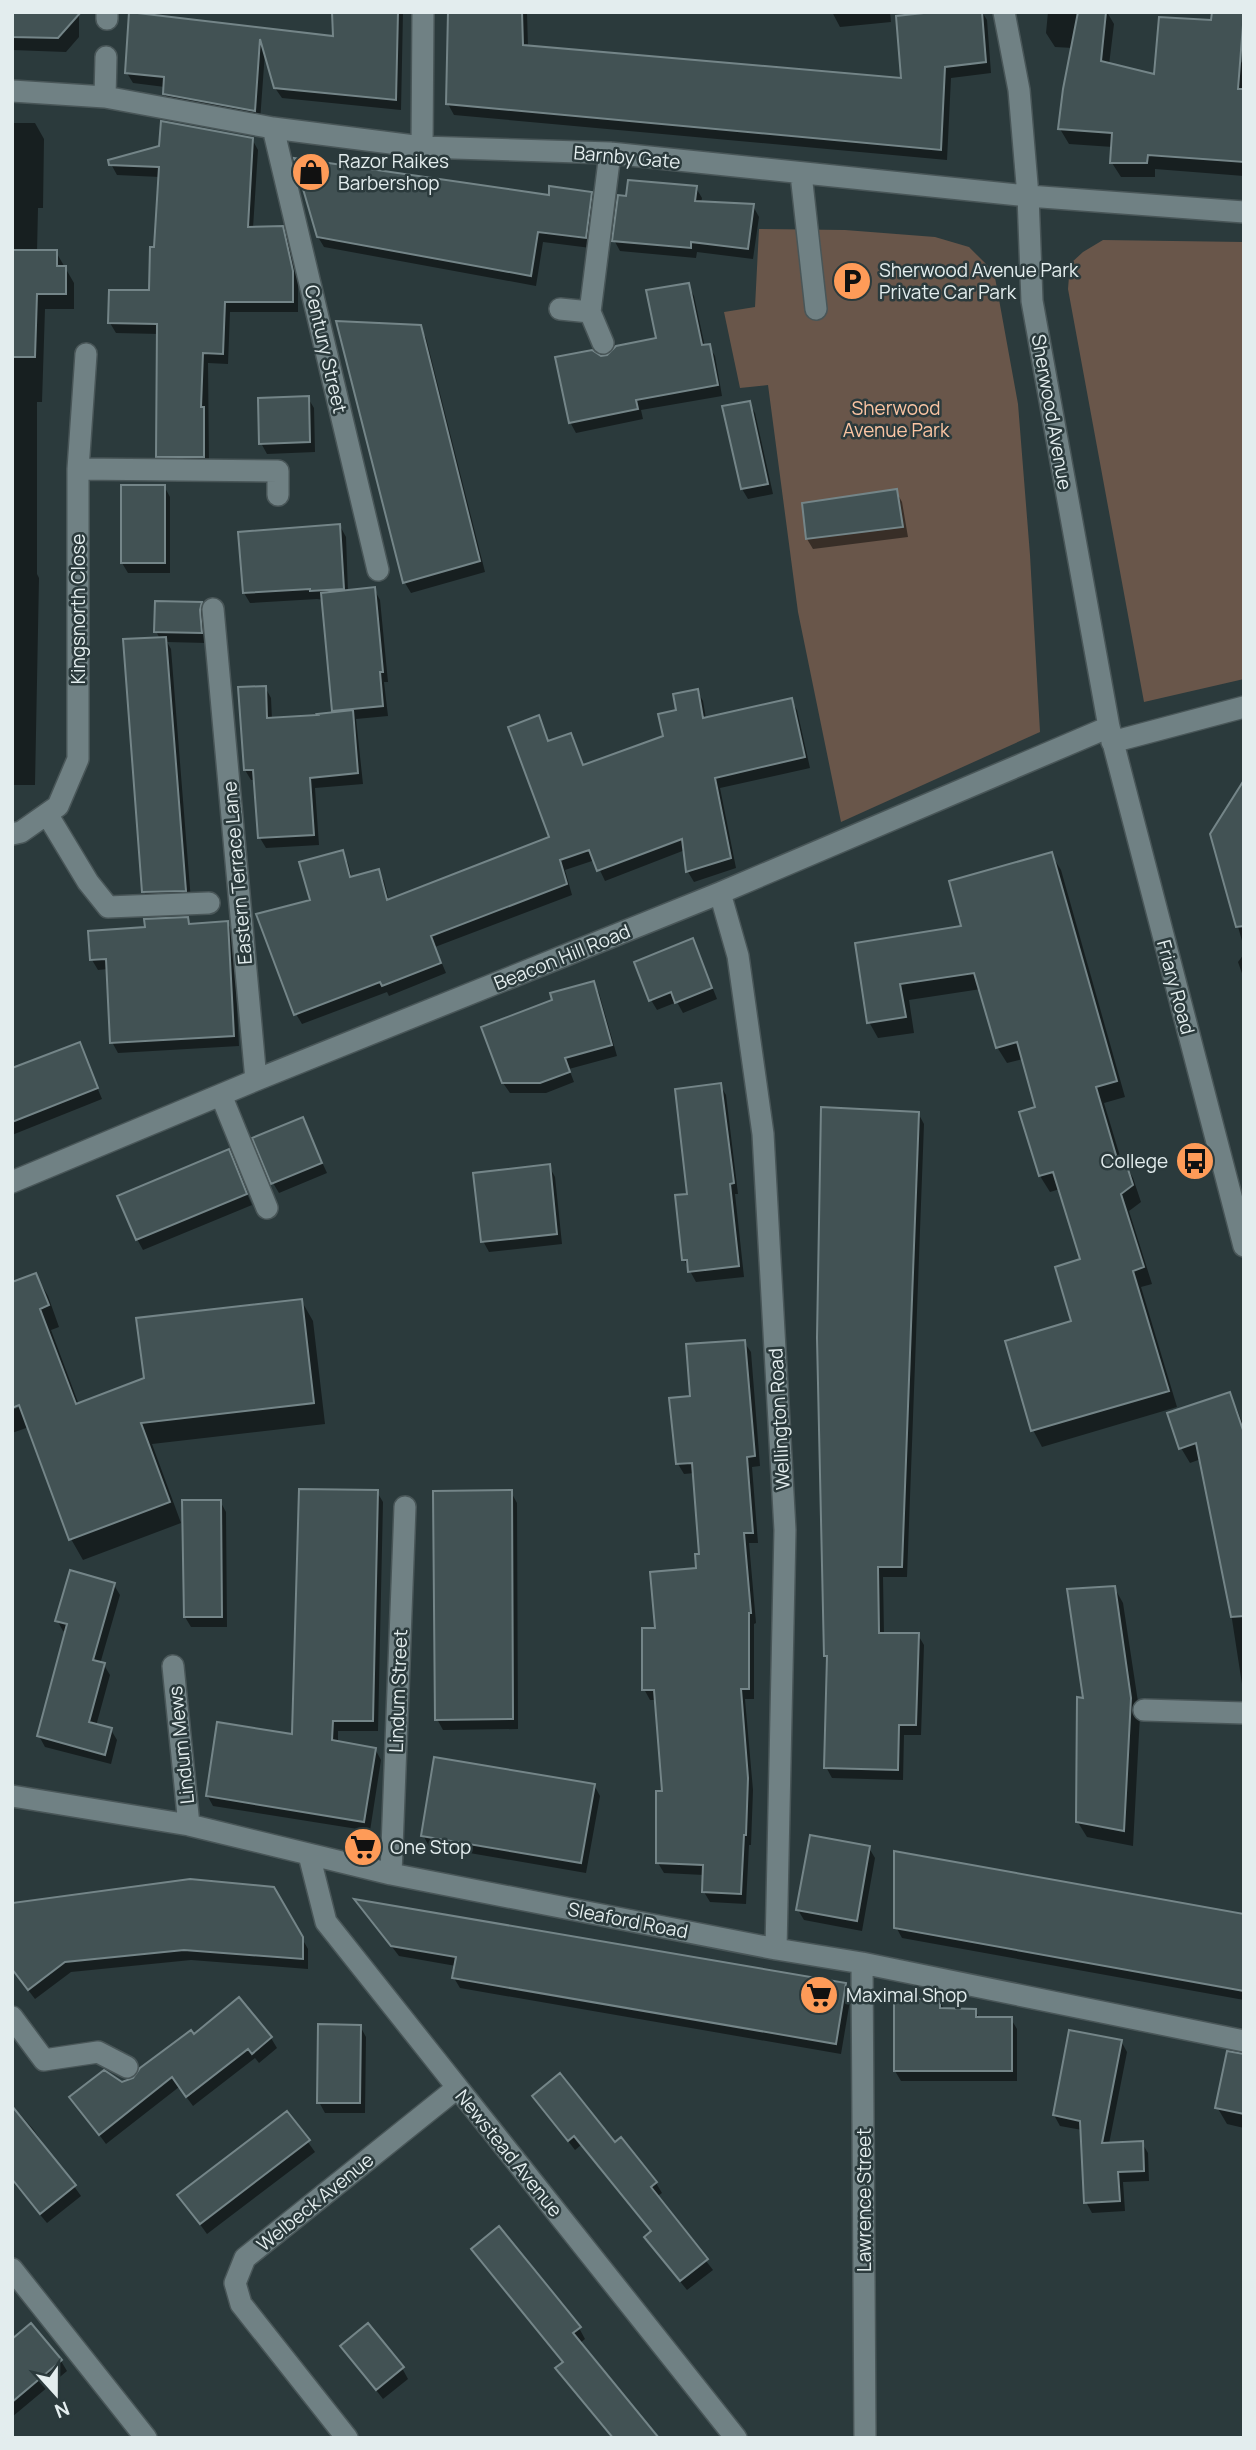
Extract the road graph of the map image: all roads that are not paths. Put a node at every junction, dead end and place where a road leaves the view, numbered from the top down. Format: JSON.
{"nodes":[{"id":1,"x":423,"y":12,"type":"edge"},
{"id":2,"x":1004,"y":12,"type":"edge"},
{"id":3,"x":106,"y":57,"type":"dead end"},
{"id":4,"x":12,"y":91,"type":"edge"},
{"id":5,"x":105,"y":97,"type":"junction"},
{"id":6,"x":273,"y":128,"type":"junction"},
{"id":7,"x":422,"y":147,"type":"junction"},
{"id":8,"x":610,"y":153,"type":"junction"},
{"id":9,"x":801,"y":174,"type":"junction"},
{"id":10,"x":1028,"y":196,"type":"junction"},
{"id":11,"x":1244,"y":212,"type":"edge"},
{"id":12,"x":560,"y":309,"type":"dead end"},
{"id":13,"x":816,"y":309,"type":"dead end"},
{"id":14,"x":590,"y":312,"type":"junction"},
{"id":15,"x":603,"y":343,"type":"dead end"},
{"id":16,"x":86,"y":354,"type":"dead end"},
{"id":17,"x":78,"y":469,"type":"junction"},
{"id":18,"x":278,"y":495,"type":"dead end"},
{"id":19,"x":378,"y":570,"type":"dead end"},
{"id":20,"x":213,"y":609,"type":"dead end"},
{"id":21,"x":1244,"y":707,"type":"edge"},
{"id":22,"x":1111,"y":734,"type":"junction"},
{"id":23,"x":47,"y":814,"type":"junction"},
{"id":24,"x":12,"y":834,"type":"edge"},
{"id":25,"x":720,"y":893,"type":"junction"},
{"id":26,"x":209,"y":904,"type":"dead end"},
{"id":27,"x":256,"y":1080,"type":"junction"},
{"id":28,"x":221,"y":1095,"type":"junction"},
{"id":29,"x":12,"y":1182,"type":"edge"},
{"id":30,"x":267,"y":1208,"type":"dead end"},
{"id":31,"x":1244,"y":1246,"type":"edge"},
{"id":32,"x":405,"y":1507,"type":"dead end"},
{"id":33,"x":173,"y":1666,"type":"dead end"},
{"id":34,"x":1144,"y":1710,"type":"dead end"},
{"id":35,"x":1244,"y":1713,"type":"edge"},
{"id":36,"x":12,"y":1796,"type":"edge"},
{"id":37,"x":189,"y":1825,"type":"junction"},
{"id":38,"x":309,"y":1854,"type":"junction"},
{"id":39,"x":391,"y":1874,"type":"junction"},
{"id":40,"x":776,"y":1949,"type":"junction"},
{"id":41,"x":862,"y":1963,"type":"junction"},
{"id":42,"x":12,"y":2017,"type":"edge"},
{"id":43,"x":1244,"y":2041,"type":"edge"},
{"id":44,"x":127,"y":2067,"type":"dead end"},
{"id":45,"x":457,"y":2088,"type":"junction"},
{"id":46,"x":12,"y":2269,"type":"edge"},
{"id":47,"x":146,"y":2438,"type":"edge"},
{"id":48,"x":347,"y":2438,"type":"edge"},
{"id":49,"x":736,"y":2438,"type":"edge"},
{"id":50,"x":865,"y":2438,"type":"edge"}],
"edges":[{"from":1,"to":7,"type":"street"},
{"from":2,"to":10,"type":"street","name":"Sherwood Avenue"},
{"from":3,"to":5,"type":"street"},
{"from":4,"to":5,"type":"street","name":"Barnby Gate"},
{"from":5,"to":6,"type":"street","name":"Barnby Gate"},
{"from":6,"to":7,"type":"street","name":"Barnby Gate"},
{"from":6,"to":19,"type":"street","name":"Century Street"},
{"from":7,"to":8,"type":"street","name":"Barnby Gate"},
{"from":8,"to":9,"type":"street","name":"Barnby Gate"},
{"from":8,"to":14,"type":"street"},
{"from":9,"to":10,"type":"street","name":"Barnby Gate"},
{"from":9,"to":13,"type":"street"},
{"from":10,"to":11,"type":"street","name":"Barnby Gate"},
{"from":10,"to":22,"type":"street","name":"Sherwood Avenue"},
{"from":12,"to":14,"type":"street"},
{"from":14,"to":15,"type":"street"},
{"from":16,"to":17,"type":"street","name":"Kingsnorth Close"},
{"from":17,"to":18,"type":"street"},
{"from":17,"to":23,"type":"street","name":"Kingsnorth Close"},
{"from":20,"to":27,"type":"street","name":"Eastern Terrace Lane"},
{"from":21,"to":22,"type":"street","name":"Beacon Hill Road"},
{"from":22,"to":25,"type":"street","name":"Beacon Hill Road"},
{"from":22,"to":31,"type":"street","name":"Friary Road"},
{"from":23,"to":24,"type":"street","name":"Kingsnorth Close"},
{"from":23,"to":26,"type":"street"},
{"from":25,"to":27,"type":"street","name":"Beacon Hill Road"},
{"from":25,"to":40,"type":"street","name":"Wellington Road"},
{"from":27,"to":28,"type":"street","name":"Beacon Hill Road"},
{"from":28,"to":29,"type":"street","name":"Beacon Hill Road"},
{"from":28,"to":30,"type":"street"},
{"from":32,"to":39,"type":"street","name":"Lindum Street"},
{"from":33,"to":37,"type":"street","name":"Lindum Mews"},
{"from":34,"to":35,"type":"street"},
{"from":36,"to":37,"type":"street","name":"Sleaford Road"},
{"from":37,"to":38,"type":"street","name":"Sleaford Road"},
{"from":38,"to":39,"type":"street","name":"Sleaford Road"},
{"from":38,"to":45,"type":"street","name":"Newstead Avenue"},
{"from":39,"to":40,"type":"street","name":"Sleaford Road"},
{"from":40,"to":41,"type":"street","name":"Sleaford Road"},
{"from":41,"to":43,"type":"street","name":"Sleaford Road"},
{"from":41,"to":50,"type":"street","name":"Lawrence Street"},
{"from":42,"to":44,"type":"street"},
{"from":45,"to":48,"type":"street","name":"Welbeck Avenue"},
{"from":45,"to":49,"type":"street","name":"Newstead Avenue"},
{"from":46,"to":47,"type":"street"}]}
